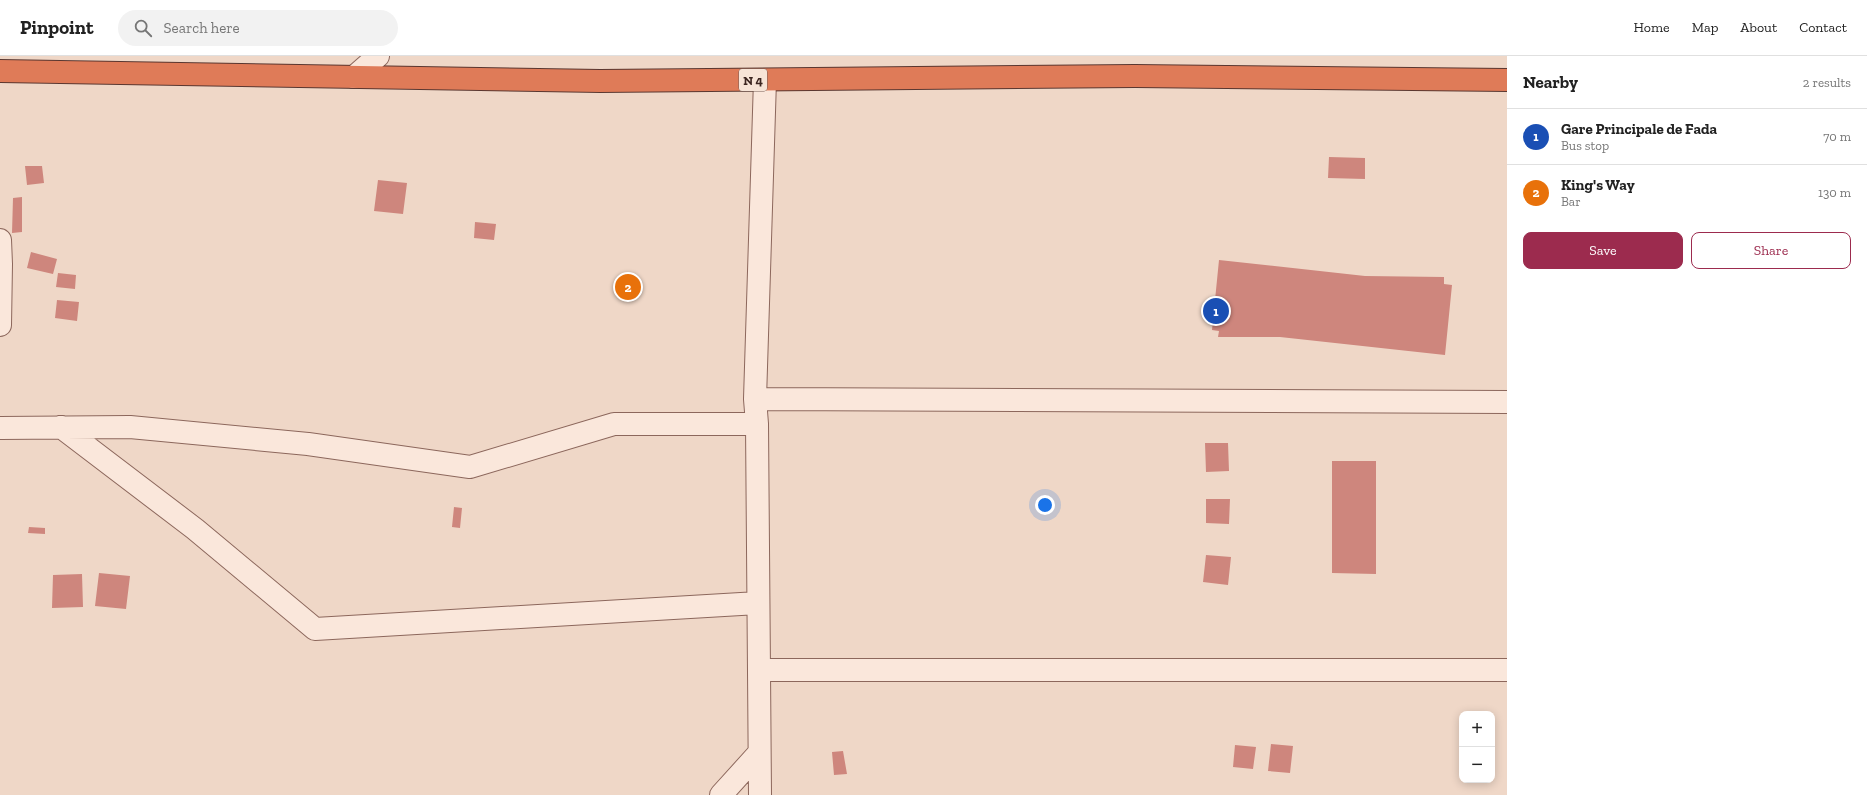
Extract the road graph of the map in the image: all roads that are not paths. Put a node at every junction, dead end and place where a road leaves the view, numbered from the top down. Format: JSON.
{"nodes":[{"id":1,"x":378,"y":56,"type":"edge"},
{"id":2,"x":0,"y":71,"type":"edge"},
{"id":3,"x":354,"y":77,"type":"junction"},
{"id":4,"x":765,"y":80,"type":"junction"},
{"id":5,"x":1507,"y":80,"type":"edge"},
{"id":6,"x":0,"y":240,"type":"edge"},
{"id":7,"x":0,"y":325,"type":"edge"},
{"id":8,"x":755,"y":399,"type":"junction"},
{"id":9,"x":1507,"y":402,"type":"edge"},
{"id":10,"x":757,"y":424,"type":"junction"},
{"id":11,"x":61,"y":427,"type":"junction"},
{"id":12,"x":0,"y":428,"type":"edge"},
{"id":13,"x":758,"y":603,"type":"junction"},
{"id":14,"x":759,"y":670,"type":"junction"},
{"id":15,"x":1507,"y":670,"type":"edge"},
{"id":16,"x":760,"y":753,"type":"junction"},
{"id":17,"x":721,"y":795,"type":"edge"},
{"id":18,"x":760,"y":795,"type":"edge"}],
"edges":[{"from":1,"to":3,"type":"street"},
{"from":2,"to":3,"type":"highway","number":"N 4"},
{"from":3,"to":4,"type":"highway","number":"N 4"},
{"from":4,"to":5,"type":"highway","number":"N 4"},
{"from":4,"to":8,"type":"street"},
{"from":6,"to":7,"type":"street"},
{"from":8,"to":9,"type":"street"},
{"from":8,"to":10,"type":"street"},
{"from":10,"to":11,"type":"street"},
{"from":10,"to":13,"type":"street"},
{"from":11,"to":12,"type":"street"},
{"from":11,"to":13,"type":"street"},
{"from":13,"to":14,"type":"street"},
{"from":14,"to":15,"type":"street"},
{"from":14,"to":16,"type":"street"},
{"from":16,"to":17,"type":"street"},
{"from":16,"to":18,"type":"street"}]}
